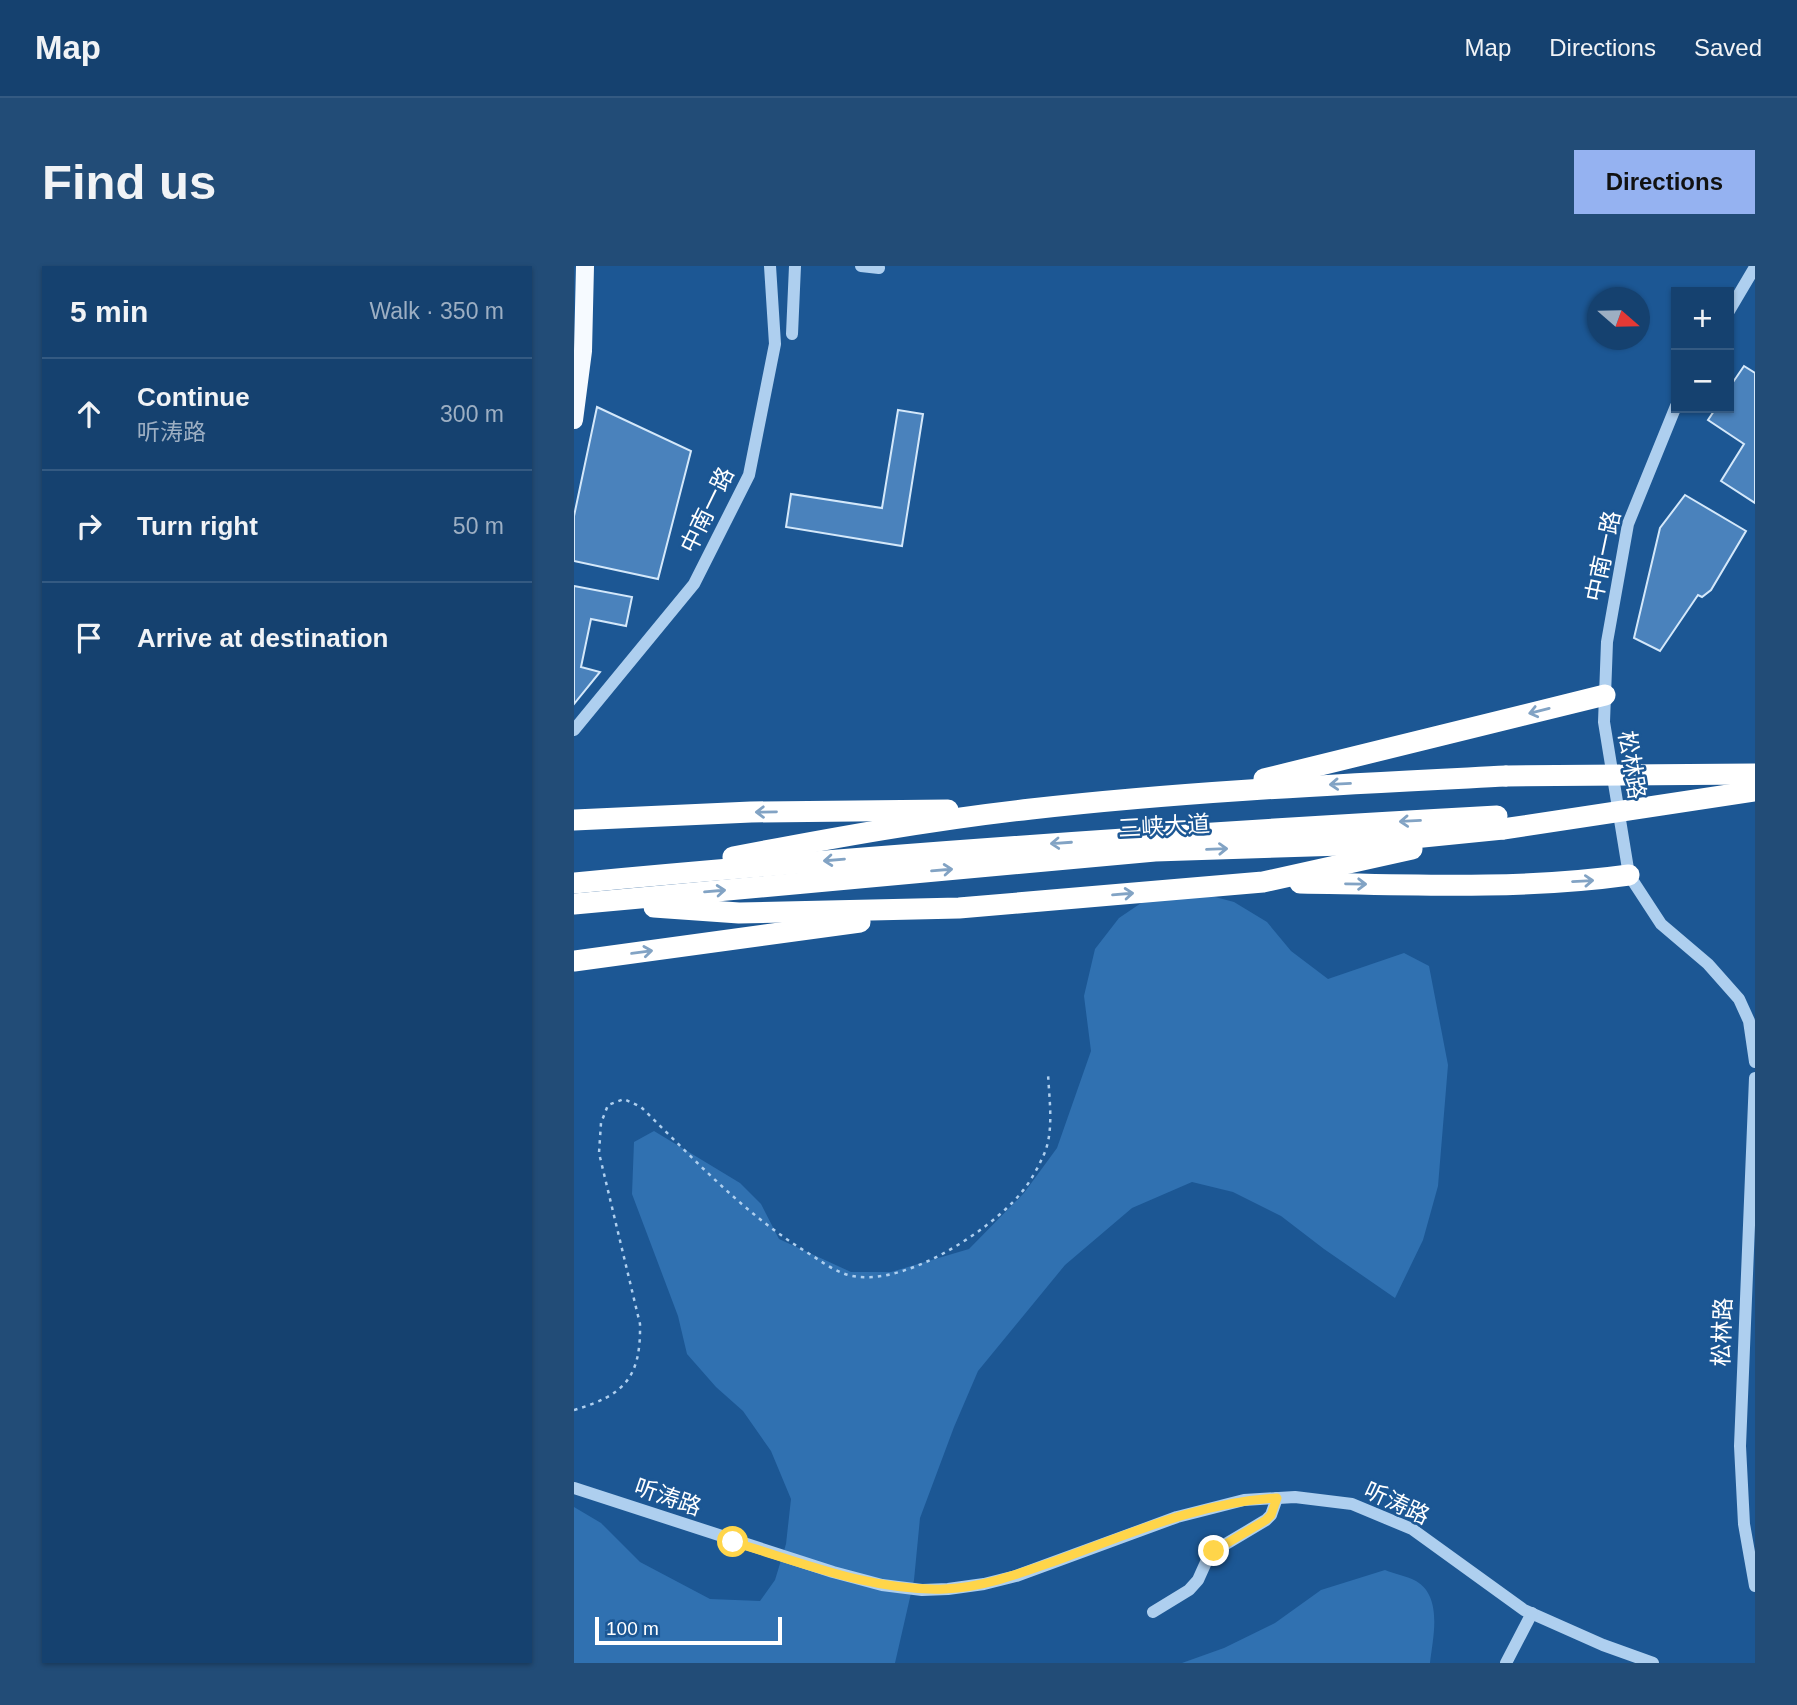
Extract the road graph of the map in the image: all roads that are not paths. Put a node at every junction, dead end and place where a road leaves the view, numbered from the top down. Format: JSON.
{"nodes":[{"id":1,"x":585,"y":266,"type":"edge"},
{"id":2,"x":771,"y":266,"type":"edge"},
{"id":3,"x":795,"y":266,"type":"edge"},
{"id":4,"x":861,"y":266,"type":"edge"},
{"id":5,"x":1755,"y":267,"type":"edge"},
{"id":6,"x":879,"y":268,"type":"dead end"},
{"id":7,"x":1734,"y":303,"type":"edge"},
{"id":8,"x":792,"y":334,"type":"dead end"},
{"id":9,"x":1673,"y":413,"type":"edge"},
{"id":10,"x":574,"y":420,"type":"edge"},
{"id":11,"x":1605,"y":695,"type":"junction"},
{"id":12,"x":1604,"y":722,"type":"joint"},
{"id":13,"x":574,"y":730,"type":"edge"},
{"id":14,"x":1755,"y":776,"type":"edge"},
{"id":15,"x":1755,"y":791,"type":"edge"},
{"id":16,"x":1193,"y":794,"type":"junction"},
{"id":17,"x":1030,"y":809,"type":"junction"},
{"id":18,"x":574,"y":820,"type":"edge"},
{"id":19,"x":1503,"y":823,"type":"junction"},
{"id":20,"x":1629,"y":875,"type":"junction"},
{"id":21,"x":604,"y":880,"type":"junction"},
{"id":22,"x":1263,"y":882,"type":"junction"},
{"id":23,"x":574,"y":883,"type":"edge"},
{"id":24,"x":582,"y":903,"type":"edge"},
{"id":25,"x":959,"y":908,"type":"junction"},
{"id":26,"x":574,"y":961,"type":"edge"},
{"id":27,"x":1755,"y":1062,"type":"edge"},
{"id":28,"x":1755,"y":1078,"type":"edge"},
{"id":29,"x":574,"y":1488,"type":"edge"},
{"id":30,"x":1277,"y":1498,"type":"junction"},
{"id":31,"x":1755,"y":1586,"type":"edge"},
{"id":32,"x":1153,"y":1612,"type":"dead end"},
{"id":33,"x":1532,"y":1613,"type":"junction"},
{"id":34,"x":1629,"y":1659,"type":"edge"},
{"id":35,"x":1506,"y":1663,"type":"edge"},
{"id":36,"x":1653,"y":1663,"type":"edge"}],
"edges":[{"from":1,"to":10,"type":"main road"},
{"from":2,"to":13,"type":"street","name":"中南一路"},
{"from":3,"to":8,"type":"street"},
{"from":4,"to":6,"type":"street"},
{"from":5,"to":7,"type":"street"},
{"from":9,"to":11,"type":"street","name":"中南一路"},
{"from":11,"to":12,"type":"street","name":"中南一路"},
{"from":11,"to":16,"type":"highway","one_way":true},
{"from":12,"to":20,"type":"street","name":"松林路"},
{"from":14,"to":16,"type":"highway","one_way":true,"bridge":true},
{"from":14,"to":19,"type":"highway","name":"三峡大道"},
{"from":15,"to":19,"type":"highway","name":"三峡大道","bridge":true},
{"from":16,"to":17,"type":"highway"},
{"from":17,"to":18,"type":"highway","one_way":true},
{"from":17,"to":21,"type":"highway"},
{"from":19,"to":21,"type":"highway","name":"三峡大道","one_way":true},
{"from":19,"to":22,"type":"highway"},
{"from":24,"to":19,"type":"highway","name":"三峡大道","one_way":true},
{"from":22,"to":20,"type":"highway","one_way":true},
{"from":20,"to":27,"type":"street","name":"松林路"},
{"from":21,"to":23,"type":"highway","name":"三峡大道"},
{"from":25,"to":22,"type":"highway","one_way":true},
{"from":24,"to":25,"type":"highway"},
{"from":26,"to":25,"type":"highway","one_way":true},
{"from":28,"to":31,"type":"street","name":"松林路"},
{"from":29,"to":30,"type":"street","name":"听涛路"},
{"from":30,"to":32,"type":"street"},
{"from":30,"to":33,"type":"street","name":"听涛路"},
{"from":33,"to":34,"type":"street","name":"听涛路"},
{"from":33,"to":35,"type":"street"},
{"from":34,"to":36,"type":"street","name":"听涛路"}]}
